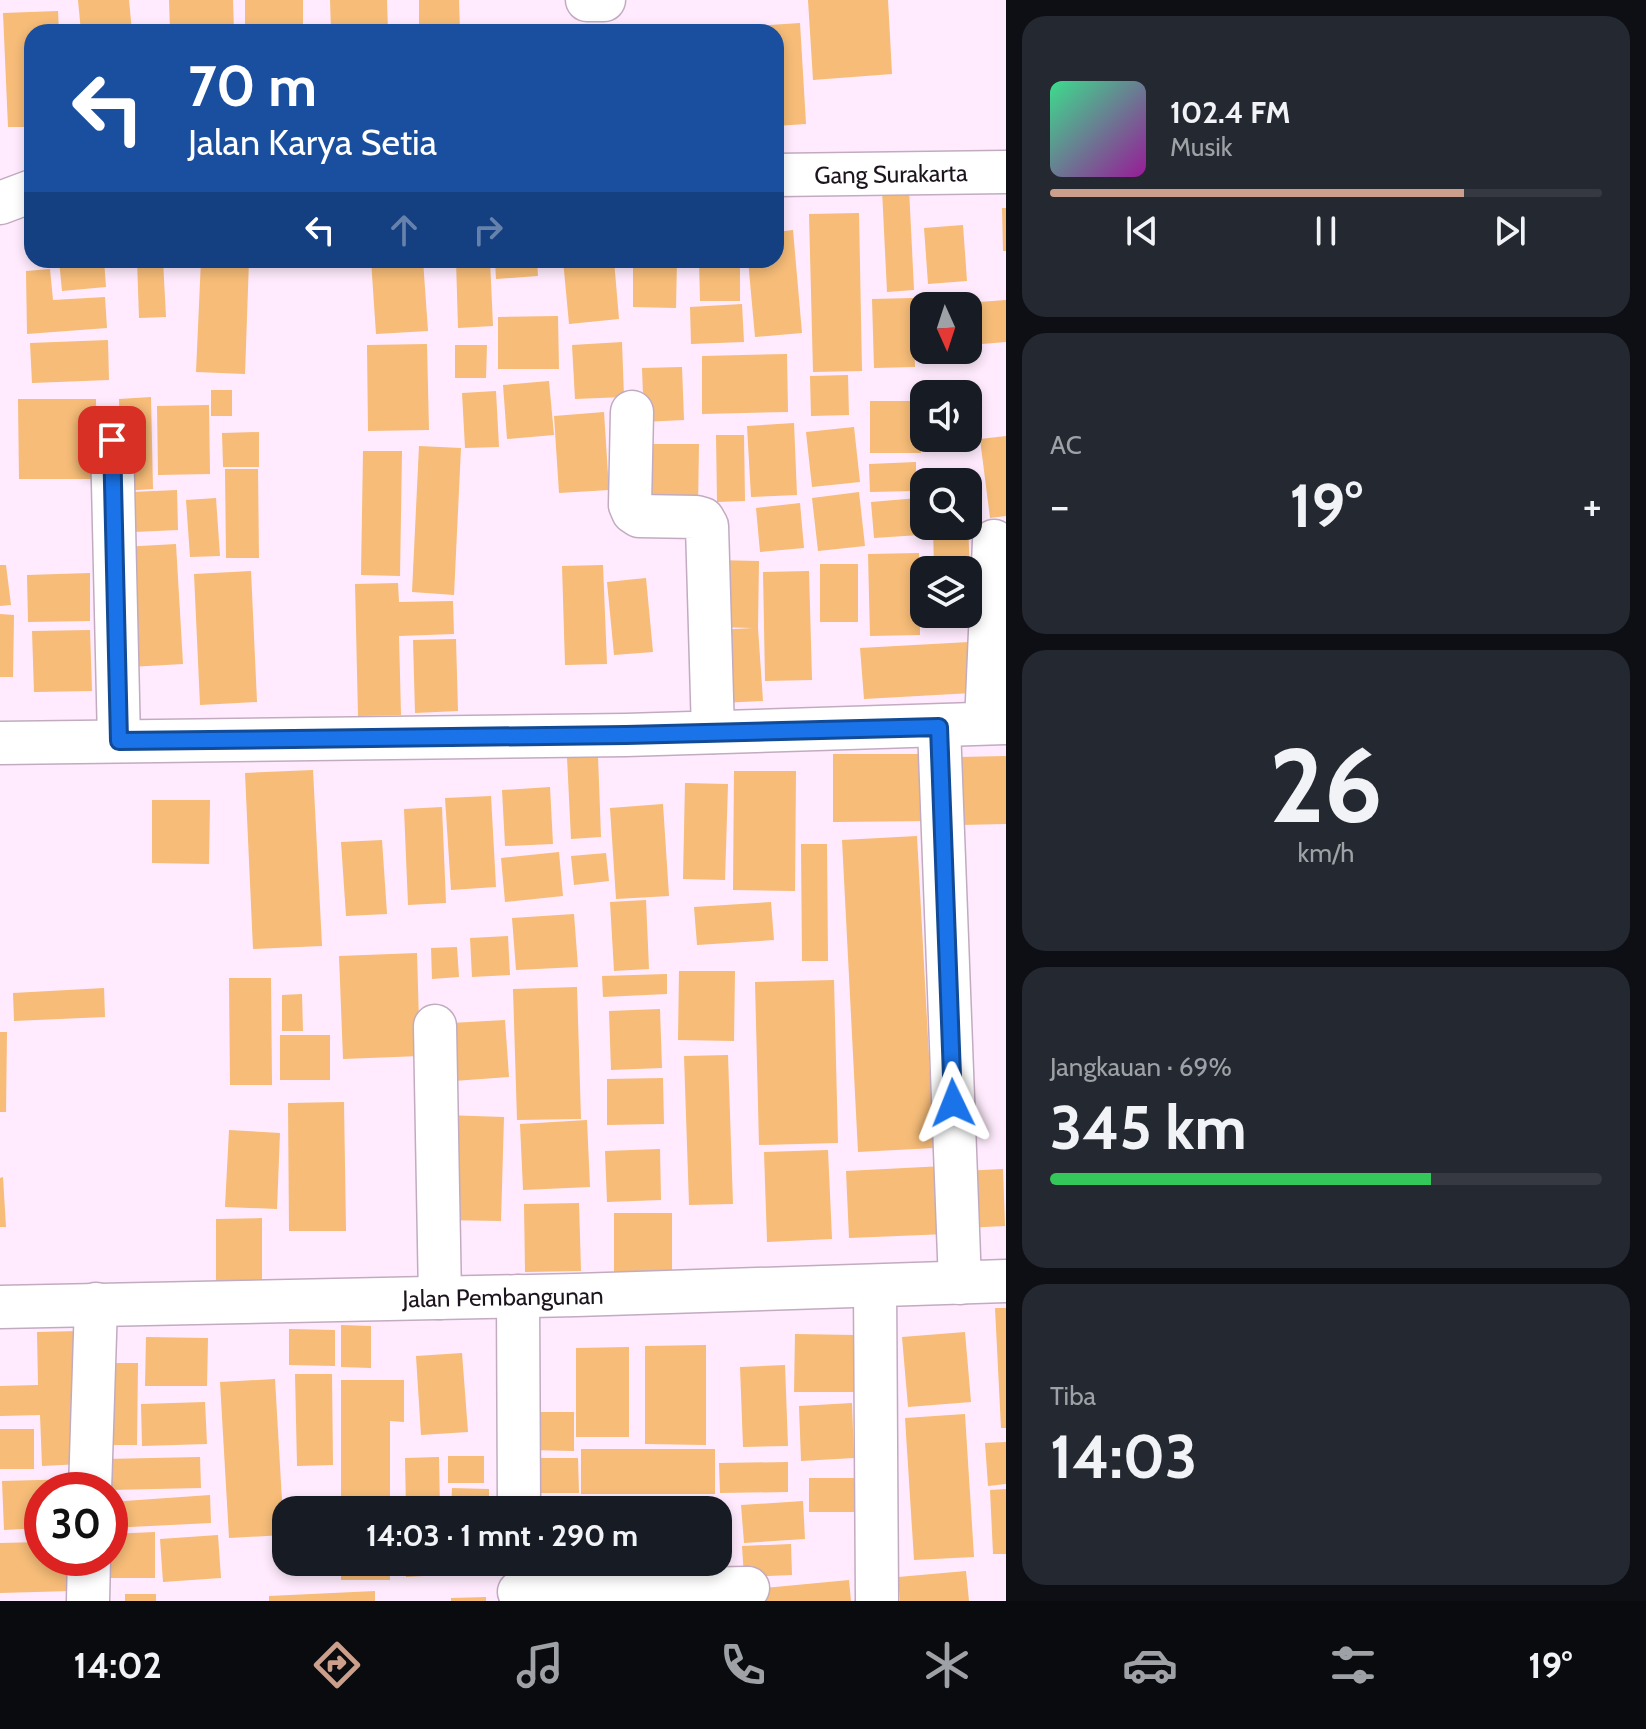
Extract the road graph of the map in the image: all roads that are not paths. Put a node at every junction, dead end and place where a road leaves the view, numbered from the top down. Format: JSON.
{"nodes":[{"id":1,"x":587,"y":0,"type":"edge"},
{"id":2,"x":604,"y":0,"type":"edge"},
{"id":3,"x":1006,"y":172,"type":"edge"},
{"id":4,"x":784,"y":175,"type":"edge"},
{"id":5,"x":24,"y":194,"type":"edge"},
{"id":6,"x":0,"y":203,"type":"edge"},
{"id":7,"x":632,"y":412,"type":"dead end"},
{"id":8,"x":112,"y":440,"type":"dead end"},
{"id":9,"x":994,"y":541,"type":"dead end"},
{"id":10,"x":996,"y":723,"type":"edge"},
{"id":11,"x":939,"y":727,"type":"junction"},
{"id":12,"x":713,"y":732,"type":"junction"},
{"id":13,"x":119,"y":741,"type":"junction"},
{"id":14,"x":0,"y":743,"type":"edge"},
{"id":15,"x":435,"y":1026,"type":"dead end"},
{"id":16,"x":1006,"y":1281,"type":"edge"},
{"id":17,"x":960,"y":1283,"type":"junction"},
{"id":18,"x":875,"y":1286,"type":"junction"},
{"id":19,"x":518,"y":1296,"type":"junction"},
{"id":20,"x":440,"y":1298,"type":"junction"},
{"id":21,"x":96,"y":1304,"type":"junction"},
{"id":22,"x":0,"y":1307,"type":"edge"},
{"id":23,"x":91,"y":1472,"type":"edge"},
{"id":24,"x":519,"y":1496,"type":"edge"},
{"id":25,"x":89,"y":1576,"type":"edge"},
{"id":26,"x":519,"y":1585,"type":"edge"},
{"id":27,"x":748,"y":1588,"type":"dead end"},
{"id":28,"x":88,"y":1601,"type":"edge"},
{"id":29,"x":877,"y":1601,"type":"edge"}],
"edges":[{"from":1,"to":2,"type":"street"},
{"from":3,"to":4,"type":"street","name":"Gang Surakarta"},
{"from":5,"to":6,"type":"street"},
{"from":7,"to":12,"type":"street"},
{"from":8,"to":13,"type":"street"},
{"from":9,"to":10,"type":"street"},
{"from":10,"to":11,"type":"street"},
{"from":11,"to":12,"type":"street"},
{"from":11,"to":17,"type":"street"},
{"from":12,"to":13,"type":"street"},
{"from":13,"to":14,"type":"street"},
{"from":15,"to":20,"type":"street"},
{"from":16,"to":17,"type":"street","name":"Jalan Pembangunan"},
{"from":17,"to":18,"type":"street","name":"Jalan Pembangunan"},
{"from":18,"to":19,"type":"street","name":"Jalan Pembangunan"},
{"from":18,"to":29,"type":"street"},
{"from":19,"to":20,"type":"street","name":"Jalan Pembangunan"},
{"from":19,"to":24,"type":"street"},
{"from":20,"to":21,"type":"street","name":"Jalan Pembangunan"},
{"from":21,"to":22,"type":"street","name":"Jalan Pembangunan"},
{"from":21,"to":23,"type":"street"},
{"from":25,"to":28,"type":"street"},
{"from":26,"to":27,"type":"street"}]}
